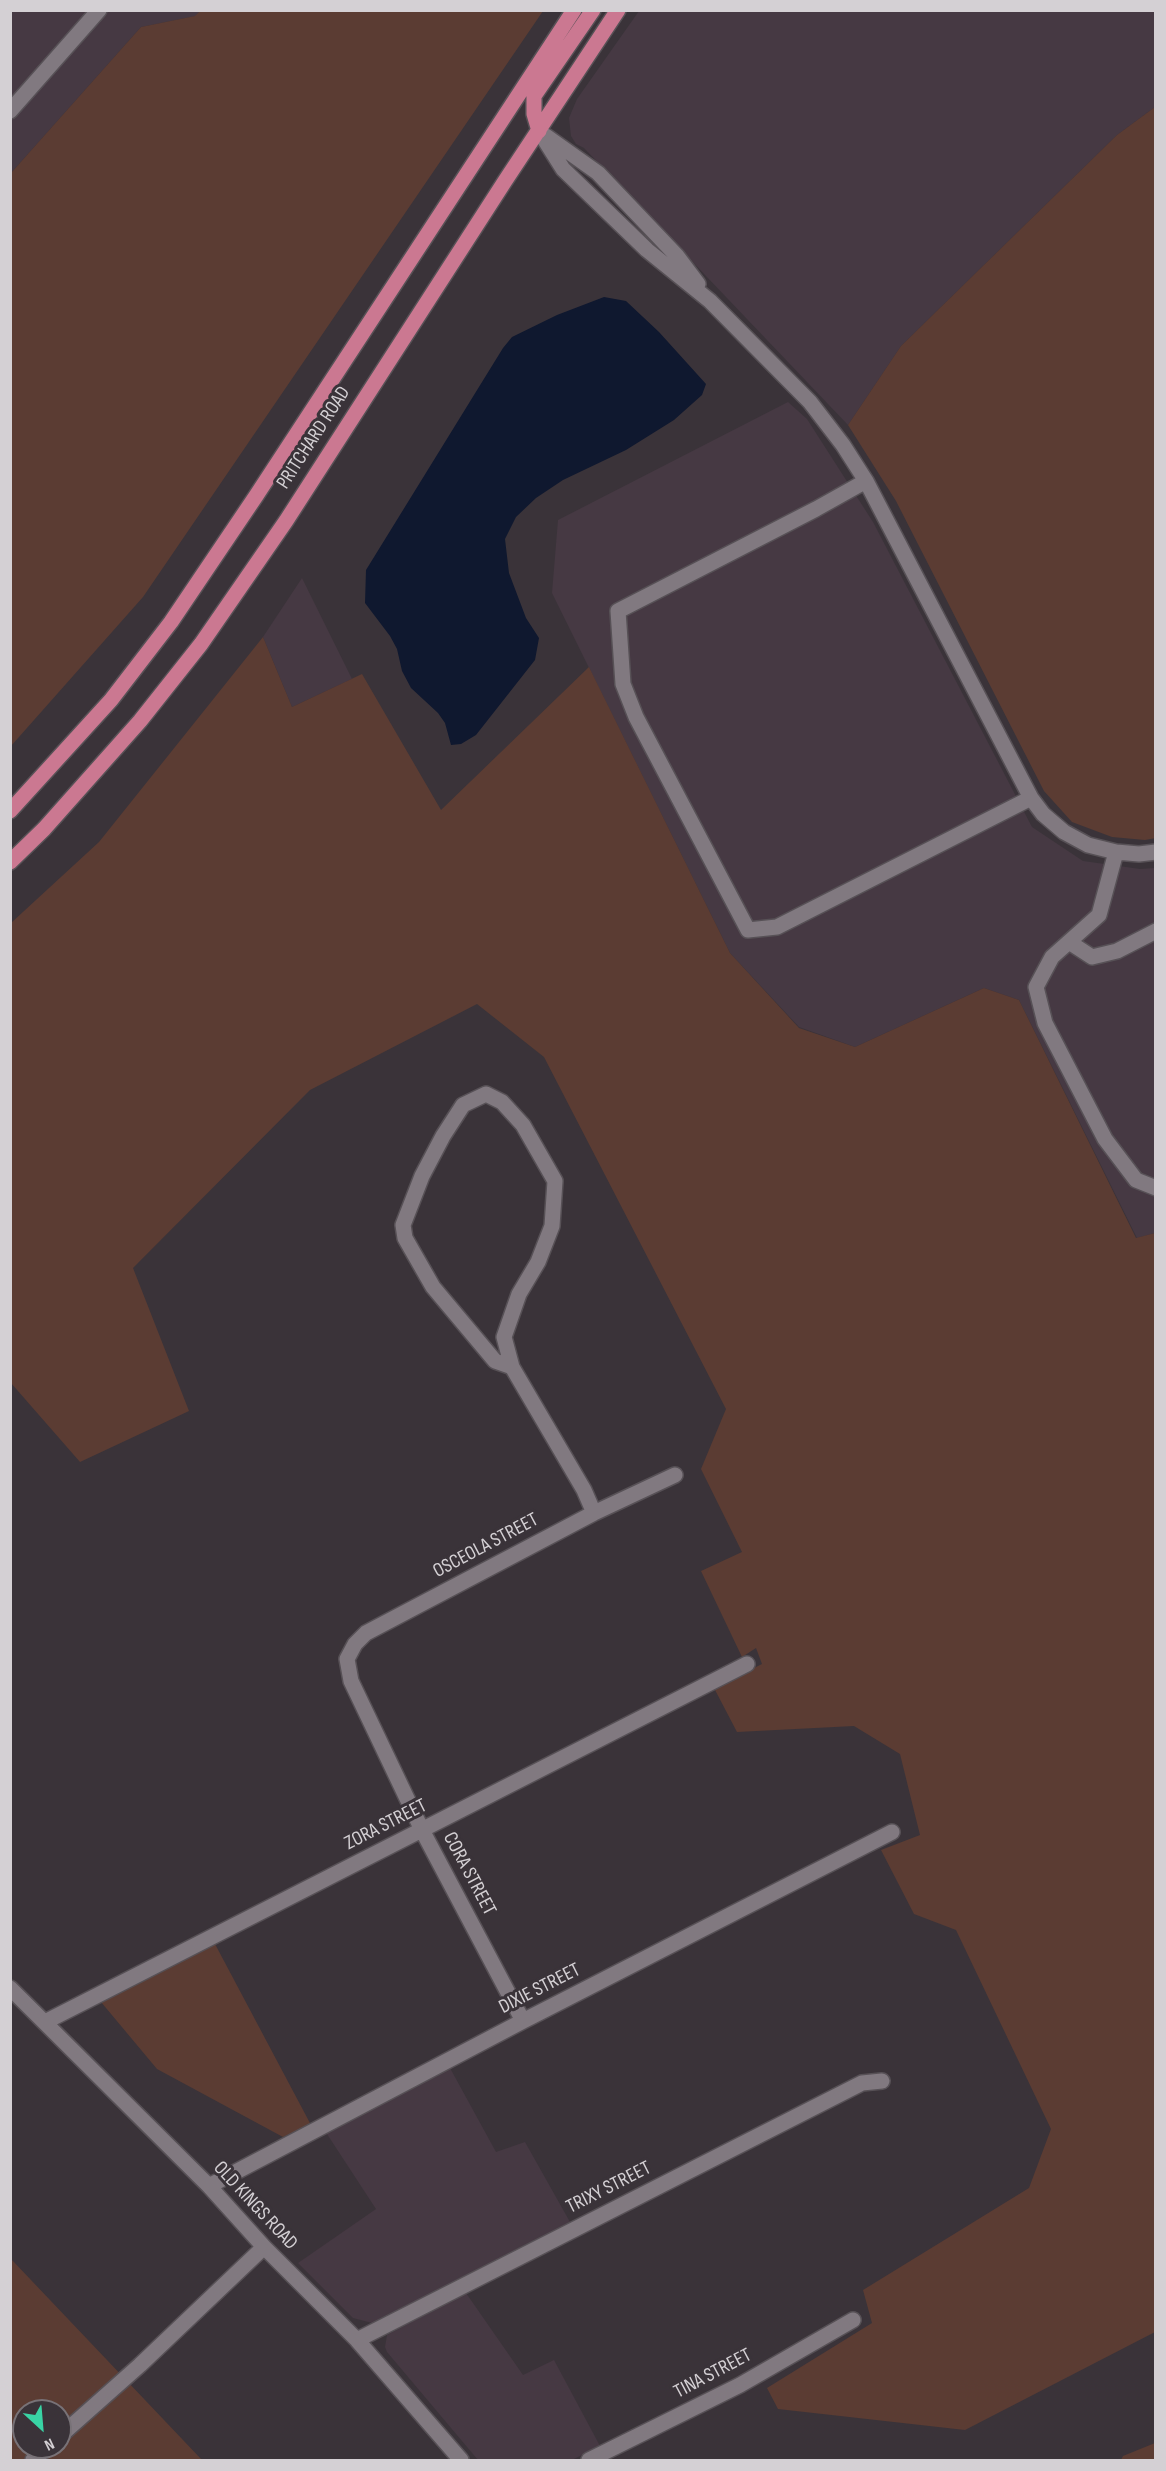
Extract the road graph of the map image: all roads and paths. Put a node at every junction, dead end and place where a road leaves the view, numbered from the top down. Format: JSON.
{"nodes":[{"id":1,"x":99,"y":10,"type":"edge"},
{"id":2,"x":574,"y":10,"type":"edge"},
{"id":3,"x":593,"y":10,"type":"edge"},
{"id":4,"x":618,"y":10,"type":"edge"},
{"id":5,"x":10,"y":111,"type":"edge"},
{"id":6,"x":539,"y":131,"type":"junction"},
{"id":7,"x":710,"y":301,"type":"junction"},
{"id":8,"x":866,"y":481,"type":"junction"},
{"id":9,"x":1031,"y":798,"type":"junction"},
{"id":10,"x":10,"y":811,"type":"edge"},
{"id":11,"x":1116,"y":852,"type":"junction"},
{"id":12,"x":1155,"y":852,"type":"edge"},
{"id":13,"x":10,"y":862,"type":"edge"},
{"id":14,"x":1155,"y":931,"type":"edge"},
{"id":15,"x":1069,"y":942,"type":"junction"},
{"id":16,"x":1155,"y":1188,"type":"edge"},
{"id":17,"x":512,"y":1367,"type":"junction"},
{"id":18,"x":675,"y":1475,"type":"dead end"},
{"id":19,"x":594,"y":1513,"type":"junction"},
{"id":20,"x":747,"y":1664,"type":"dead end"},
{"id":21,"x":351,"y":1681,"type":"joint"},
{"id":22,"x":422,"y":1830,"type":"junction"},
{"id":23,"x":892,"y":1832,"type":"dead end"},
{"id":24,"x":10,"y":1988,"type":"edge"},
{"id":25,"x":523,"y":2021,"type":"junction"},
{"id":26,"x":45,"y":2022,"type":"junction"},
{"id":27,"x":882,"y":2081,"type":"dead end"},
{"id":28,"x":209,"y":2186,"type":"junction"},
{"id":29,"x":264,"y":2247,"type":"junction"},
{"id":30,"x":853,"y":2320,"type":"dead end"},
{"id":31,"x":357,"y":2340,"type":"junction"},
{"id":32,"x":72,"y":2425,"type":"edge"},
{"id":33,"x":461,"y":2460,"type":"edge"},
{"id":34,"x":589,"y":2460,"type":"edge"}],
"edges":[{"from":1,"to":5,"type":"street"},
{"from":2,"to":10,"type":"main road","name":"PRITCHARD ROAD"},
{"from":3,"to":6,"type":"main road"},
{"from":4,"to":6,"type":"main road","name":"PRITCHARD ROAD"},
{"from":6,"to":7,"type":"street"},
{"from":6,"to":7,"type":"street"},
{"from":6,"to":13,"type":"main road","name":"PRITCHARD ROAD"},
{"from":7,"to":8,"type":"street"},
{"from":8,"to":9,"type":"street"},
{"from":8,"to":9,"type":"street"},
{"from":9,"to":11,"type":"street"},
{"from":11,"to":12,"type":"street"},
{"from":11,"to":15,"type":"street"},
{"from":14,"to":15,"type":"street"},
{"from":15,"to":16,"type":"street"},
{"from":17,"to":17,"type":"street"},
{"from":17,"to":19,"type":"street"},
{"from":18,"to":19,"type":"street","name":"OSCEOLA STREET"},
{"from":19,"to":21,"type":"street","name":"OSCEOLA STREET"},
{"from":20,"to":22,"type":"street","name":"ZORA STREET"},
{"from":21,"to":22,"type":"street","name":"CORA STREET"},
{"from":22,"to":25,"type":"street","name":"CORA STREET"},
{"from":22,"to":26,"type":"street","name":"ZORA STREET"},
{"from":23,"to":25,"type":"street","name":"DIXIE STREET"},
{"from":24,"to":26,"type":"street","name":"OLD KINGS ROAD"},
{"from":25,"to":28,"type":"street","name":"DIXIE STREET"},
{"from":26,"to":28,"type":"street","name":"OLD KINGS ROAD"},
{"from":27,"to":31,"type":"street","name":"TRIXY STREET"},
{"from":28,"to":29,"type":"street","name":"OLD KINGS ROAD"},
{"from":29,"to":31,"type":"street","name":"OLD KINGS ROAD"},
{"from":29,"to":32,"type":"street"},
{"from":30,"to":34,"type":"street","name":"TINA STREET"},
{"from":31,"to":33,"type":"street","name":"OLD KINGS ROAD"}]}
